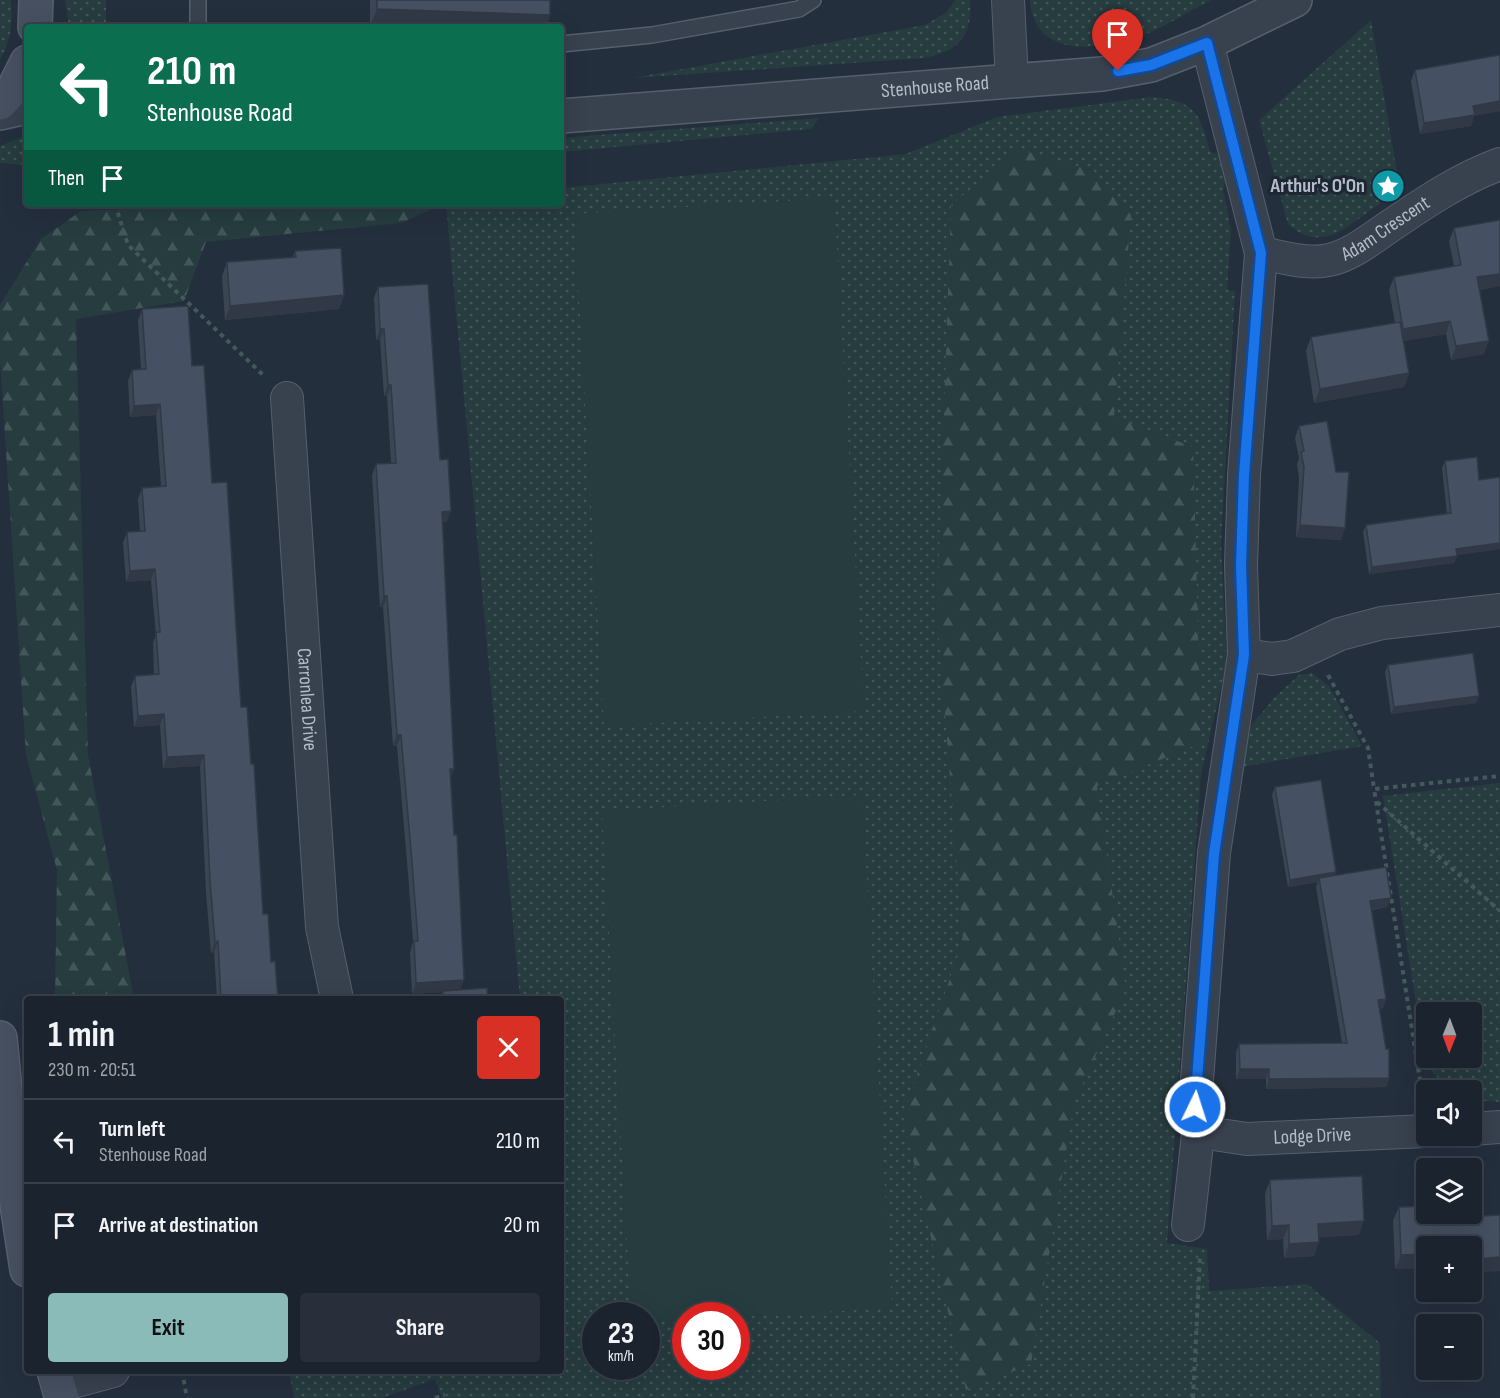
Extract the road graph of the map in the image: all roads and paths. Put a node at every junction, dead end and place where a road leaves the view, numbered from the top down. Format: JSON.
{"nodes":[{"id":1,"x":198,"y":0,"type":"edge"},
{"id":2,"x":813,"y":0,"type":"edge"},
{"id":3,"x":1008,"y":0,"type":"edge"},
{"id":4,"x":1295,"y":0,"type":"edge"},
{"id":5,"x":198,"y":24,"type":"edge"},
{"id":6,"x":1207,"y":43,"type":"junction"},
{"id":7,"x":564,"y":44,"type":"edge"},
{"id":8,"x":24,"y":68,"type":"edge"},
{"id":9,"x":1012,"y":81,"type":"junction"},
{"id":10,"x":0,"y":103,"type":"edge"},
{"id":11,"x":24,"y":109,"type":"edge"},
{"id":12,"x":0,"y":113,"type":"edge"},
{"id":13,"x":564,"y":116,"type":"edge"},
{"id":14,"x":1500,"y":164,"type":"edge"},
{"id":15,"x":117,"y":207,"type":"edge"},
{"id":16,"x":1261,"y":253,"type":"junction"},
{"id":17,"x":287,"y":398,"type":"joint"},
{"id":18,"x":1500,"y":610,"type":"edge"},
{"id":19,"x":1313,"y":648,"type":"junction"},
{"id":20,"x":1244,"y":655,"type":"junction"},
{"id":21,"x":1500,"y":776,"type":"edge"},
{"id":22,"x":1374,"y":789,"type":"junction"},
{"id":23,"x":1376,"y":801,"type":"junction"},
{"id":24,"x":1500,"y":910,"type":"edge"},
{"id":25,"x":336,"y":996,"type":"edge"},
{"id":26,"x":0,"y":1038,"type":"edge"},
{"id":27,"x":1422,"y":1080,"type":"edge"},
{"id":28,"x":1199,"y":1125,"type":"junction"},
{"id":29,"x":1500,"y":1127,"type":"edge"},
{"id":30,"x":1482,"y":1128,"type":"edge"},
{"id":31,"x":1416,"y":1131,"type":"edge"},
{"id":32,"x":1188,"y":1225,"type":"joint"},
{"id":33,"x":24,"y":1250,"type":"edge"},
{"id":34,"x":100,"y":1374,"type":"edge"},
{"id":35,"x":183,"y":1374,"type":"edge"},
{"id":36,"x":58,"y":1385,"type":"edge"},
{"id":37,"x":445,"y":1395,"type":"dead end"},
{"id":38,"x":187,"y":1398,"type":"edge"},
{"id":39,"x":435,"y":1398,"type":"edge"},
{"id":40,"x":1193,"y":1398,"type":"edge"}],
"edges":[{"from":1,"to":5,"type":"lane"},
{"from":2,"to":7,"type":"lane"},
{"from":3,"to":9,"type":"street"},
{"from":4,"to":6,"type":"street","name":"Stenhouse Road"},
{"from":6,"to":9,"type":"street","name":"Stenhouse Road"},
{"from":6,"to":16,"type":"street"},
{"from":8,"to":10,"type":"main road"},
{"from":9,"to":13,"type":"street","name":"Stenhouse Road"},
{"from":11,"to":12,"type":"street"},
{"from":14,"to":16,"type":"street","name":"Adam Crescent"},
{"from":15,"to":17,"type":"path"},
{"from":16,"to":20,"type":"street"},
{"from":17,"to":25,"type":"street","name":"Carronlea Drive"},
{"from":18,"to":19,"type":"street"},
{"from":19,"to":20,"type":"street"},
{"from":19,"to":22,"type":"path"},
{"from":20,"to":28,"type":"street"},
{"from":21,"to":22,"type":"path"},
{"from":22,"to":23,"type":"path"},
{"from":23,"to":24,"type":"path"},
{"from":23,"to":27,"type":"path"},
{"from":26,"to":33,"type":"main road"},
{"from":28,"to":31,"type":"street","name":"Lodge Drive"},
{"from":28,"to":32,"type":"street"},
{"from":29,"to":30,"type":"street"},
{"from":32,"to":40,"type":"path"},
{"from":34,"to":36,"type":"street"},
{"from":35,"to":38,"type":"path"},
{"from":37,"to":39,"type":"path"}]}
